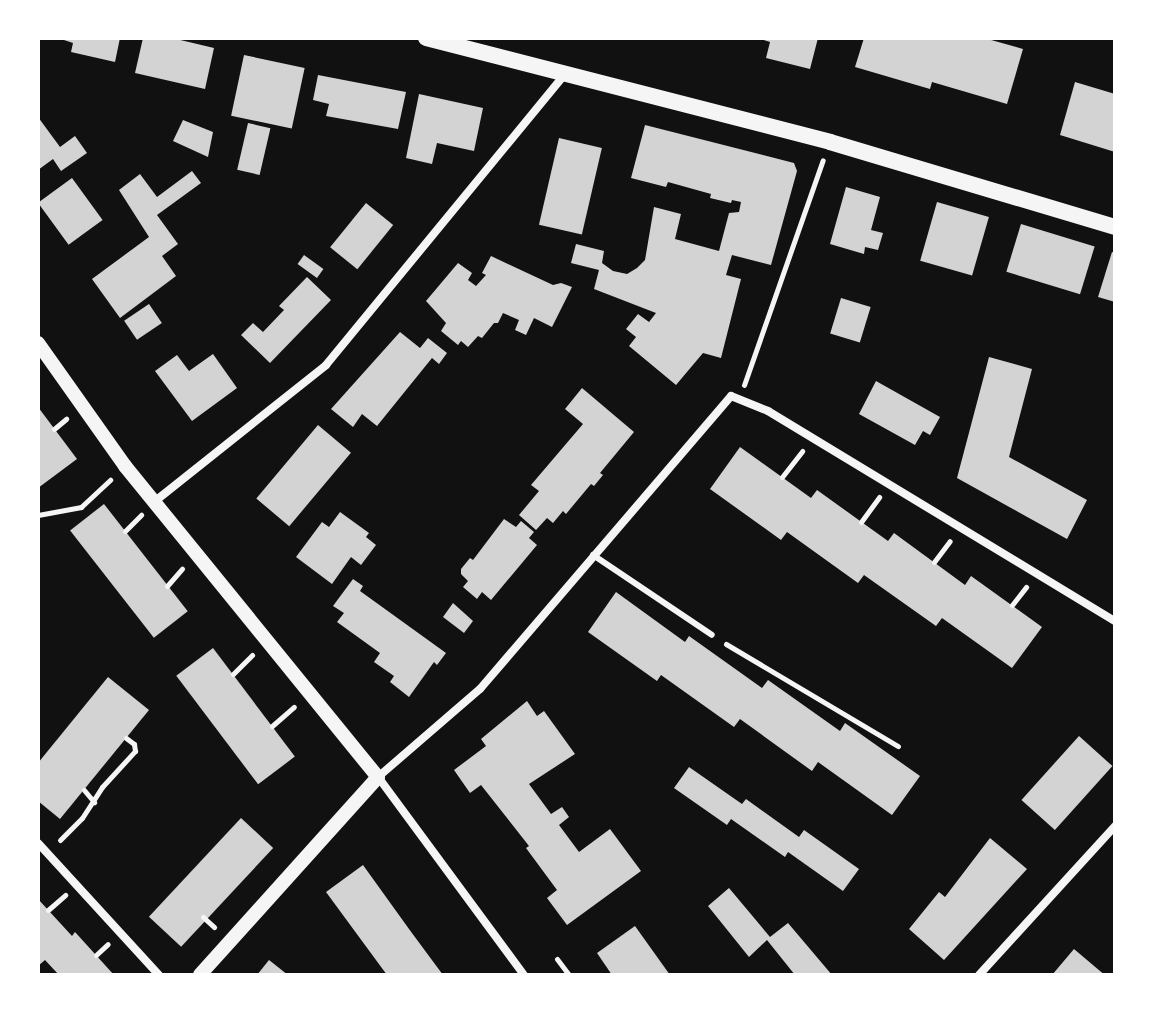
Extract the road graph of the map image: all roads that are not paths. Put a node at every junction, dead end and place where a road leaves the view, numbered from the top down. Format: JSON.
{"nodes":[{"id":1,"x":426,"y":38,"type":"edge"},
{"id":2,"x":568,"y":72,"type":"junction"},
{"id":3,"x":1115,"y":227,"type":"edge"},
{"id":4,"x":38,"y":343,"type":"edge"},
{"id":5,"x":154,"y":502,"type":"junction"},
{"id":6,"x":593,"y":555,"type":"junction"},
{"id":7,"x":1115,"y":621,"type":"edge"},
{"id":8,"x":712,"y":635,"type":"road end"},
{"id":9,"x":378,"y":777,"type":"junction"},
{"id":10,"x":1115,"y":826,"type":"edge"},
{"id":11,"x":38,"y":843,"type":"edge"},
{"id":12,"x":159,"y":975,"type":"edge"},
{"id":13,"x":200,"y":975,"type":"edge"},
{"id":14,"x":524,"y":975,"type":"edge"},
{"id":15,"x":979,"y":975,"type":"edge"}],
"edges":[{"from":1,"to":2,"type":"main road"},
{"from":2,"to":3,"type":"main road"},
{"from":2,"to":5,"type":"street"},
{"from":4,"to":5,"type":"street"},
{"from":5,"to":9,"type":"street"},
{"from":6,"to":7,"type":"street"},
{"from":6,"to":8,"type":"lane"},
{"from":6,"to":9,"type":"street"},
{"from":9,"to":13,"type":"street"},
{"from":9,"to":14,"type":"street"},
{"from":10,"to":15,"type":"street"},
{"from":11,"to":12,"type":"street"}]}
